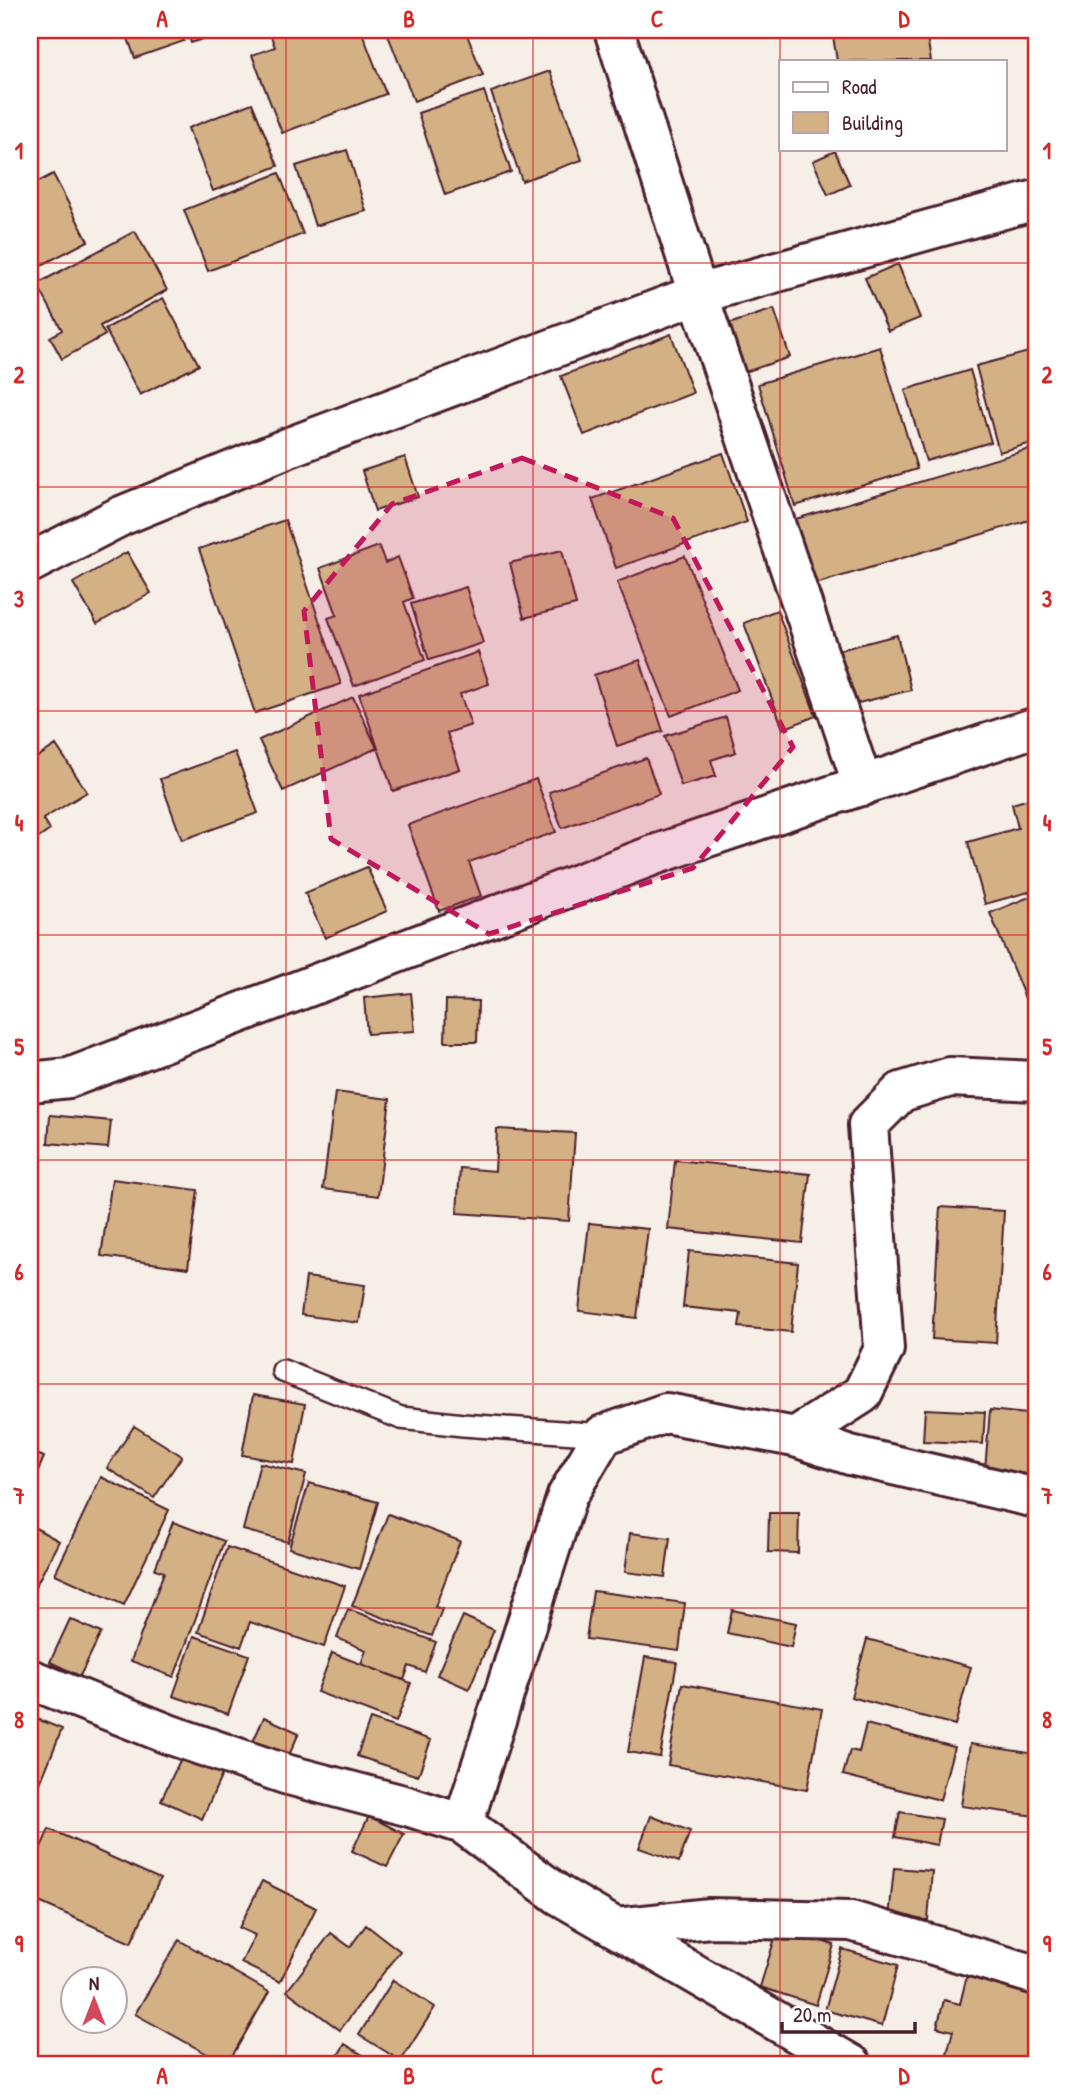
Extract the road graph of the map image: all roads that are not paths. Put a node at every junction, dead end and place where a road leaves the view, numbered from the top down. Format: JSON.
{"nodes":[{"id":1,"x":614,"y":30,"type":"edge"},
{"id":2,"x":1036,"y":200,"type":"edge"},
{"id":3,"x":698,"y":294,"type":"junction"},
{"id":4,"x":30,"y":563,"type":"edge"},
{"id":5,"x":1036,"y":727,"type":"edge"},
{"id":6,"x":863,"y":786,"type":"junction"},
{"id":7,"x":30,"y":1082,"type":"edge"},
{"id":8,"x":1036,"y":1082,"type":"edge"},
{"id":9,"x":284,"y":1371,"type":"dead end"},
{"id":10,"x":603,"y":1435,"type":"junction"},
{"id":11,"x":795,"y":1437,"type":"junction"},
{"id":12,"x":1036,"y":1498,"type":"edge"},
{"id":13,"x":30,"y":1679,"type":"edge"},
{"id":14,"x":463,"y":1824,"type":"junction"},
{"id":15,"x":616,"y":1928,"type":"junction"},
{"id":16,"x":1036,"y":1975,"type":"edge"},
{"id":17,"x":852,"y":2065,"type":"edge"}],
"edges":[{"from":1,"to":3,"type":"street"},
{"from":2,"to":3,"type":"street"},
{"from":3,"to":4,"type":"street"},
{"from":3,"to":6,"type":"street"},
{"from":5,"to":6,"type":"street"},
{"from":6,"to":7,"type":"street"},
{"from":8,"to":11,"type":"street"},
{"from":9,"to":10,"type":"lane"},
{"from":10,"to":11,"type":"street"},
{"from":10,"to":14,"type":"street"},
{"from":11,"to":12,"type":"street"},
{"from":13,"to":14,"type":"street"},
{"from":14,"to":15,"type":"street"},
{"from":15,"to":16,"type":"street"},
{"from":15,"to":17,"type":"street"}]}
